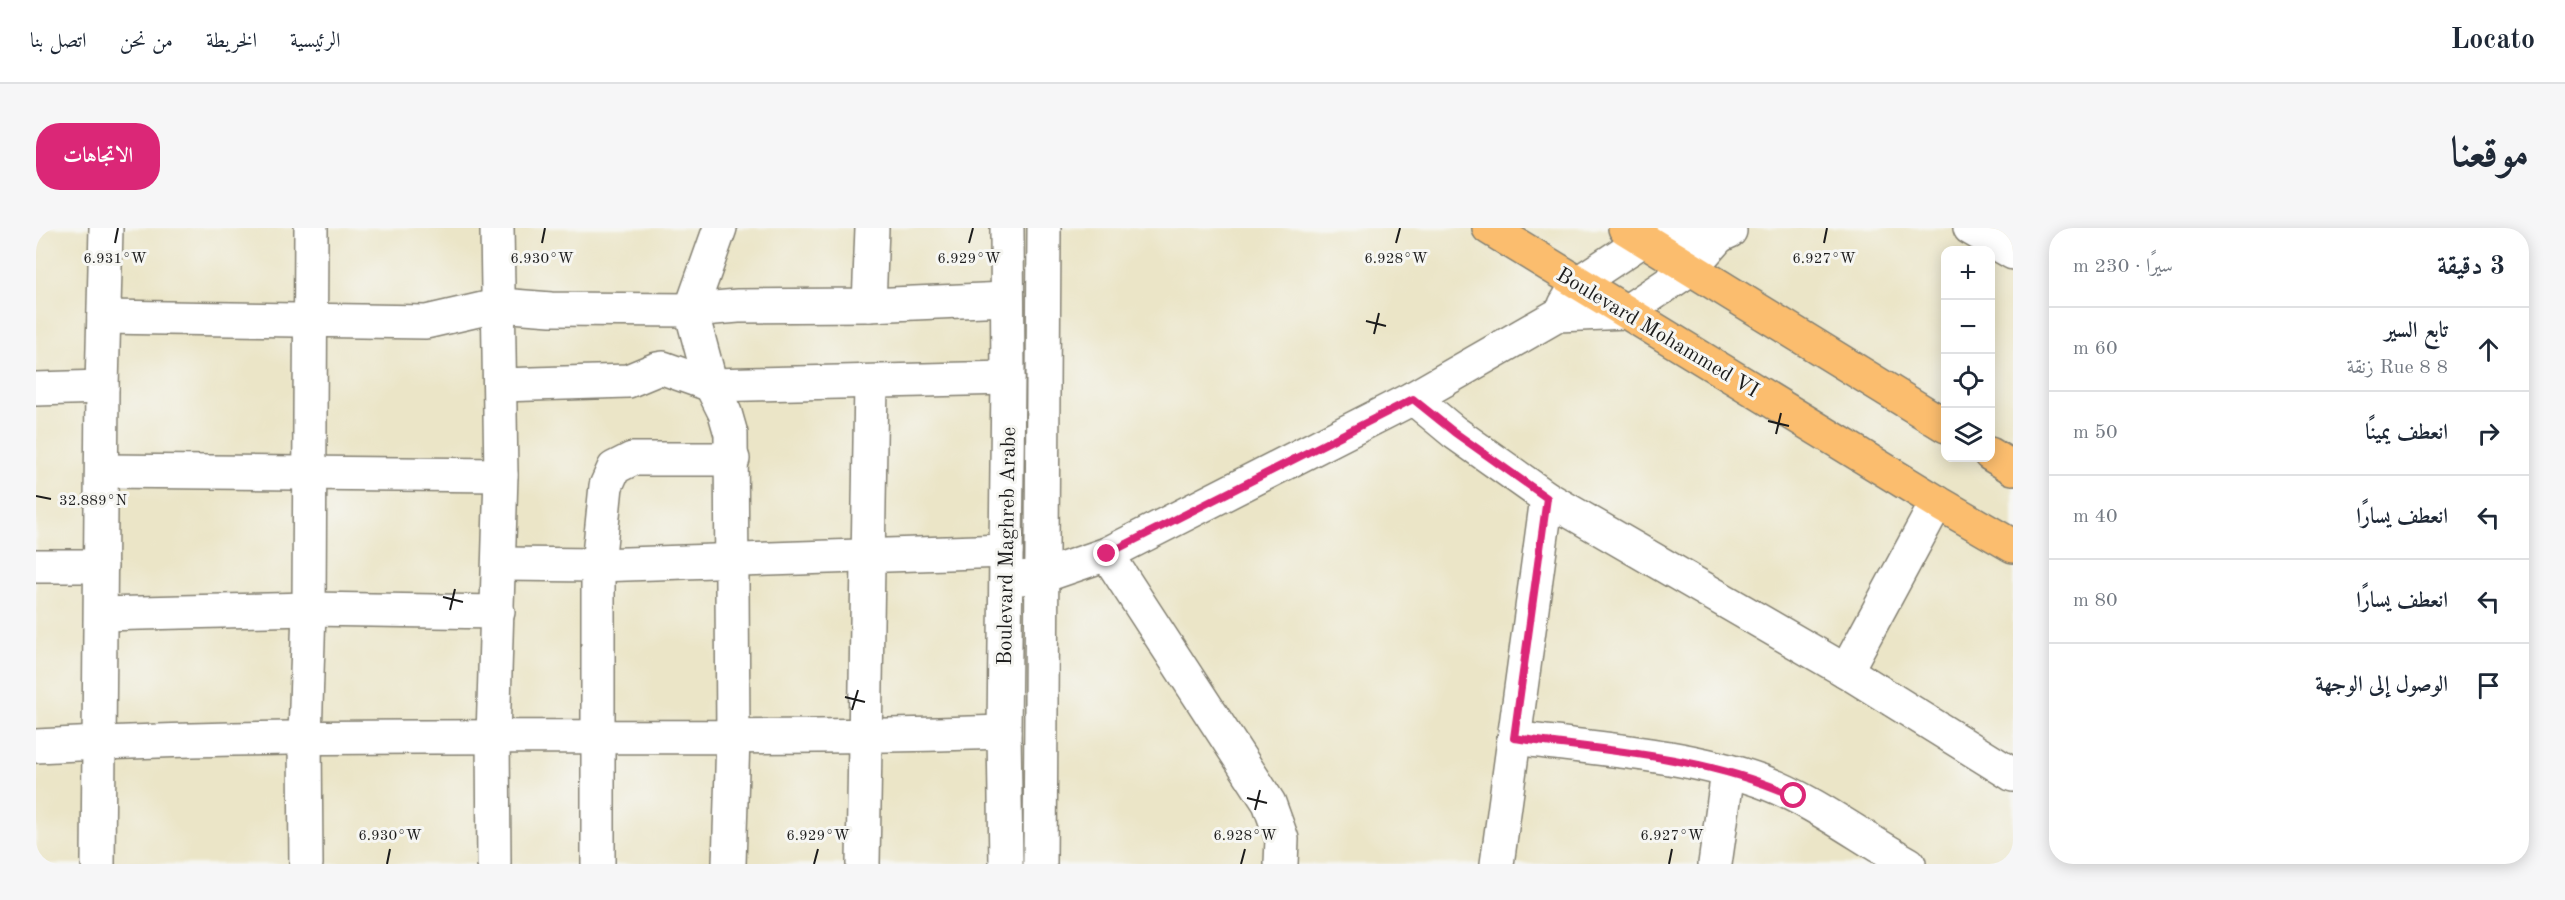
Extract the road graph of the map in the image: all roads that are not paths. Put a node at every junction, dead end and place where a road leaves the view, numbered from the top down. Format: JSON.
{"nodes":[{"id":1,"x":106,"y":228,"type":"edge"},
{"id":2,"x":311,"y":228,"type":"edge"},
{"id":3,"x":497,"y":228,"type":"edge"},
{"id":4,"x":720,"y":228,"type":"edge"},
{"id":5,"x":872,"y":228,"type":"edge"},
{"id":6,"x":1007,"y":228,"type":"edge"},
{"id":7,"x":1044,"y":228,"type":"edge"},
{"id":8,"x":1489,"y":228,"type":"edge"},
{"id":9,"x":1970,"y":228,"type":"edge"},
{"id":10,"x":1729,"y":231,"type":"edge"},
{"id":11,"x":1634,"y":234,"type":"edge"},
{"id":12,"x":2013,"y":253,"type":"edge"},
{"id":13,"x":1690,"y":269,"type":"junction"},
{"id":14,"x":1578,"y":283,"type":"junction"},
{"id":15,"x":1006,"y":300,"type":"junction"},
{"id":16,"x":500,"y":305,"type":"junction"},
{"id":17,"x":869,"y":305,"type":"junction"},
{"id":18,"x":691,"y":310,"type":"junction"},
{"id":19,"x":1626,"y":312,"type":"junction"},
{"id":20,"x":1558,"y":315,"type":"junction"},
{"id":21,"x":104,"y":317,"type":"junction"},
{"id":22,"x":309,"y":320,"type":"junction"},
{"id":23,"x":1008,"y":378,"type":"junction"},
{"id":24,"x":871,"y":383,"type":"junction"},
{"id":25,"x":500,"y":385,"type":"junction"},
{"id":26,"x":711,"y":385,"type":"junction"},
{"id":27,"x":102,"y":387,"type":"junction"},
{"id":28,"x":36,"y":389,"type":"edge"},
{"id":29,"x":1413,"y":399,"type":"junction"},
{"id":30,"x":1941,"y":423,"type":"edge"},
{"id":31,"x":1995,"y":457,"type":"edge"},
{"id":32,"x":733,"y":459,"type":"junction"},
{"id":33,"x":2013,"y":468,"type":"edge"},
{"id":34,"x":103,"y":471,"type":"junction"},
{"id":35,"x":309,"y":472,"type":"junction"},
{"id":36,"x":501,"y":475,"type":"junction"},
{"id":37,"x":1547,"y":498,"type":"junction"},
{"id":38,"x":1937,"y":502,"type":"junction"},
{"id":39,"x":2013,"y":546,"type":"edge"},
{"id":40,"x":1107,"y":554,"type":"junction"},
{"id":41,"x":866,"y":555,"type":"junction"},
{"id":42,"x":733,"y":561,"type":"junction"},
{"id":43,"x":499,"y":564,"type":"junction"},
{"id":44,"x":598,"y":565,"type":"junction"},
{"id":45,"x":1006,"y":565,"type":"junction"},
{"id":46,"x":36,"y":566,"type":"edge"},
{"id":47,"x":101,"y":566,"type":"junction"},
{"id":48,"x":1043,"y":576,"type":"junction"},
{"id":49,"x":309,"y":609,"type":"junction"},
{"id":50,"x":498,"y":612,"type":"junction"},
{"id":51,"x":101,"y":614,"type":"junction"},
{"id":52,"x":1846,"y":671,"type":"junction"},
{"id":53,"x":1004,"y":732,"type":"junction"},
{"id":54,"x":596,"y":736,"type":"junction"},
{"id":55,"x":493,"y":737,"type":"junction"},
{"id":56,"x":866,"y":737,"type":"junction"},
{"id":57,"x":305,"y":738,"type":"junction"},
{"id":58,"x":733,"y":738,"type":"junction"},
{"id":59,"x":1514,"y":738,"type":"junction"},
{"id":60,"x":98,"y":743,"type":"junction"},
{"id":61,"x":36,"y":746,"type":"edge"},
{"id":62,"x":1728,"y":772,"type":"junction"},
{"id":63,"x":2013,"y":775,"type":"edge"},
{"id":64,"x":98,"y":864,"type":"edge"},
{"id":65,"x":306,"y":864,"type":"edge"},
{"id":66,"x":494,"y":864,"type":"edge"},
{"id":67,"x":598,"y":864,"type":"edge"},
{"id":68,"x":729,"y":864,"type":"edge"},
{"id":69,"x":863,"y":864,"type":"edge"},
{"id":70,"x":1006,"y":864,"type":"edge"},
{"id":71,"x":1040,"y":864,"type":"edge"},
{"id":72,"x":1281,"y":864,"type":"edge"},
{"id":73,"x":1497,"y":864,"type":"edge"},
{"id":74,"x":1715,"y":864,"type":"edge"},
{"id":75,"x":1909,"y":864,"type":"edge"}],
"edges":[{"from":1,"to":21,"type":"street"},
{"from":2,"to":22,"type":"street"},
{"from":3,"to":16,"type":"street"},
{"from":4,"to":18,"type":"street"},
{"from":5,"to":17,"type":"street"},
{"from":6,"to":15,"type":"street","name":"Boulevard Maghreb Arabe"},
{"from":7,"to":48,"type":"street","name":"Boulevard Maghreb Arabe"},
{"from":8,"to":14,"type":"main road","name":"Boulevard Mohammed VI"},
{"from":9,"to":12,"type":"street"},
{"from":10,"to":11,"type":"street"},
{"from":10,"to":13,"type":"street"},
{"from":11,"to":13,"type":"main road"},
{"from":11,"to":14,"type":"street"},
{"from":13,"to":19,"type":"street"},
{"from":13,"to":30,"type":"main road"},
{"from":14,"to":19,"type":"main road","name":"Boulevard Mohammed VI"},
{"from":14,"to":20,"type":"street"},
{"from":15,"to":17,"type":"street"},
{"from":15,"to":23,"type":"street","name":"Boulevard Maghreb Arabe"},
{"from":16,"to":18,"type":"street"},
{"from":16,"to":22,"type":"street"},
{"from":16,"to":25,"type":"street"},
{"from":17,"to":18,"type":"street"},
{"from":18,"to":26,"type":"street"},
{"from":19,"to":20,"type":"street"},
{"from":19,"to":38,"type":"main road","name":"Boulevard Mohammed VI"},
{"from":20,"to":29,"type":"street"},
{"from":21,"to":22,"type":"street"},
{"from":21,"to":27,"type":"street"},
{"from":22,"to":35,"type":"street"},
{"from":23,"to":24,"type":"street"},
{"from":23,"to":45,"type":"street","name":"Boulevard Maghreb Arabe"},
{"from":24,"to":26,"type":"street"},
{"from":24,"to":41,"type":"street"},
{"from":25,"to":26,"type":"street"},
{"from":25,"to":36,"type":"street"},
{"from":26,"to":32,"type":"street"},
{"from":27,"to":28,"type":"street"},
{"from":27,"to":34,"type":"street"},
{"from":29,"to":37,"type":"street"},
{"from":29,"to":40,"type":"street"},
{"from":31,"to":33,"type":"main road"},
{"from":32,"to":42,"type":"street"},
{"from":32,"to":44,"type":"street"},
{"from":34,"to":35,"type":"street"},
{"from":34,"to":47,"type":"street"},
{"from":35,"to":36,"type":"street"},
{"from":35,"to":49,"type":"street"},
{"from":36,"to":43,"type":"street"},
{"from":37,"to":52,"type":"street"},
{"from":37,"to":59,"type":"street"},
{"from":38,"to":39,"type":"main road","name":"Boulevard Mohammed VI"},
{"from":38,"to":52,"type":"street"},
{"from":40,"to":48,"type":"street"},
{"from":40,"to":72,"type":"street"},
{"from":41,"to":42,"type":"street"},
{"from":41,"to":45,"type":"street"},
{"from":41,"to":56,"type":"street"},
{"from":42,"to":44,"type":"street"},
{"from":42,"to":58,"type":"street"},
{"from":43,"to":44,"type":"street"},
{"from":43,"to":50,"type":"street"},
{"from":44,"to":54,"type":"street"},
{"from":45,"to":48,"type":"street"},
{"from":45,"to":53,"type":"street","name":"Boulevard Maghreb Arabe"},
{"from":46,"to":47,"type":"street"},
{"from":47,"to":51,"type":"street"},
{"from":48,"to":71,"type":"street","name":"Boulevard Maghreb Arabe"},
{"from":49,"to":50,"type":"street"},
{"from":49,"to":51,"type":"street"},
{"from":49,"to":57,"type":"street"},
{"from":50,"to":55,"type":"street"},
{"from":51,"to":60,"type":"street"},
{"from":52,"to":63,"type":"street"},
{"from":53,"to":56,"type":"street"},
{"from":53,"to":70,"type":"street","name":"Boulevard Maghreb Arabe"},
{"from":54,"to":55,"type":"street"},
{"from":54,"to":58,"type":"street"},
{"from":54,"to":67,"type":"street"},
{"from":55,"to":57,"type":"street"},
{"from":55,"to":66,"type":"street"},
{"from":56,"to":58,"type":"street"},
{"from":56,"to":69,"type":"street"},
{"from":57,"to":60,"type":"street"},
{"from":57,"to":65,"type":"street"},
{"from":58,"to":68,"type":"street"},
{"from":59,"to":62,"type":"street"},
{"from":59,"to":73,"type":"street"},
{"from":60,"to":61,"type":"street"},
{"from":60,"to":64,"type":"street"},
{"from":62,"to":74,"type":"street"},
{"from":62,"to":75,"type":"street"}]}
